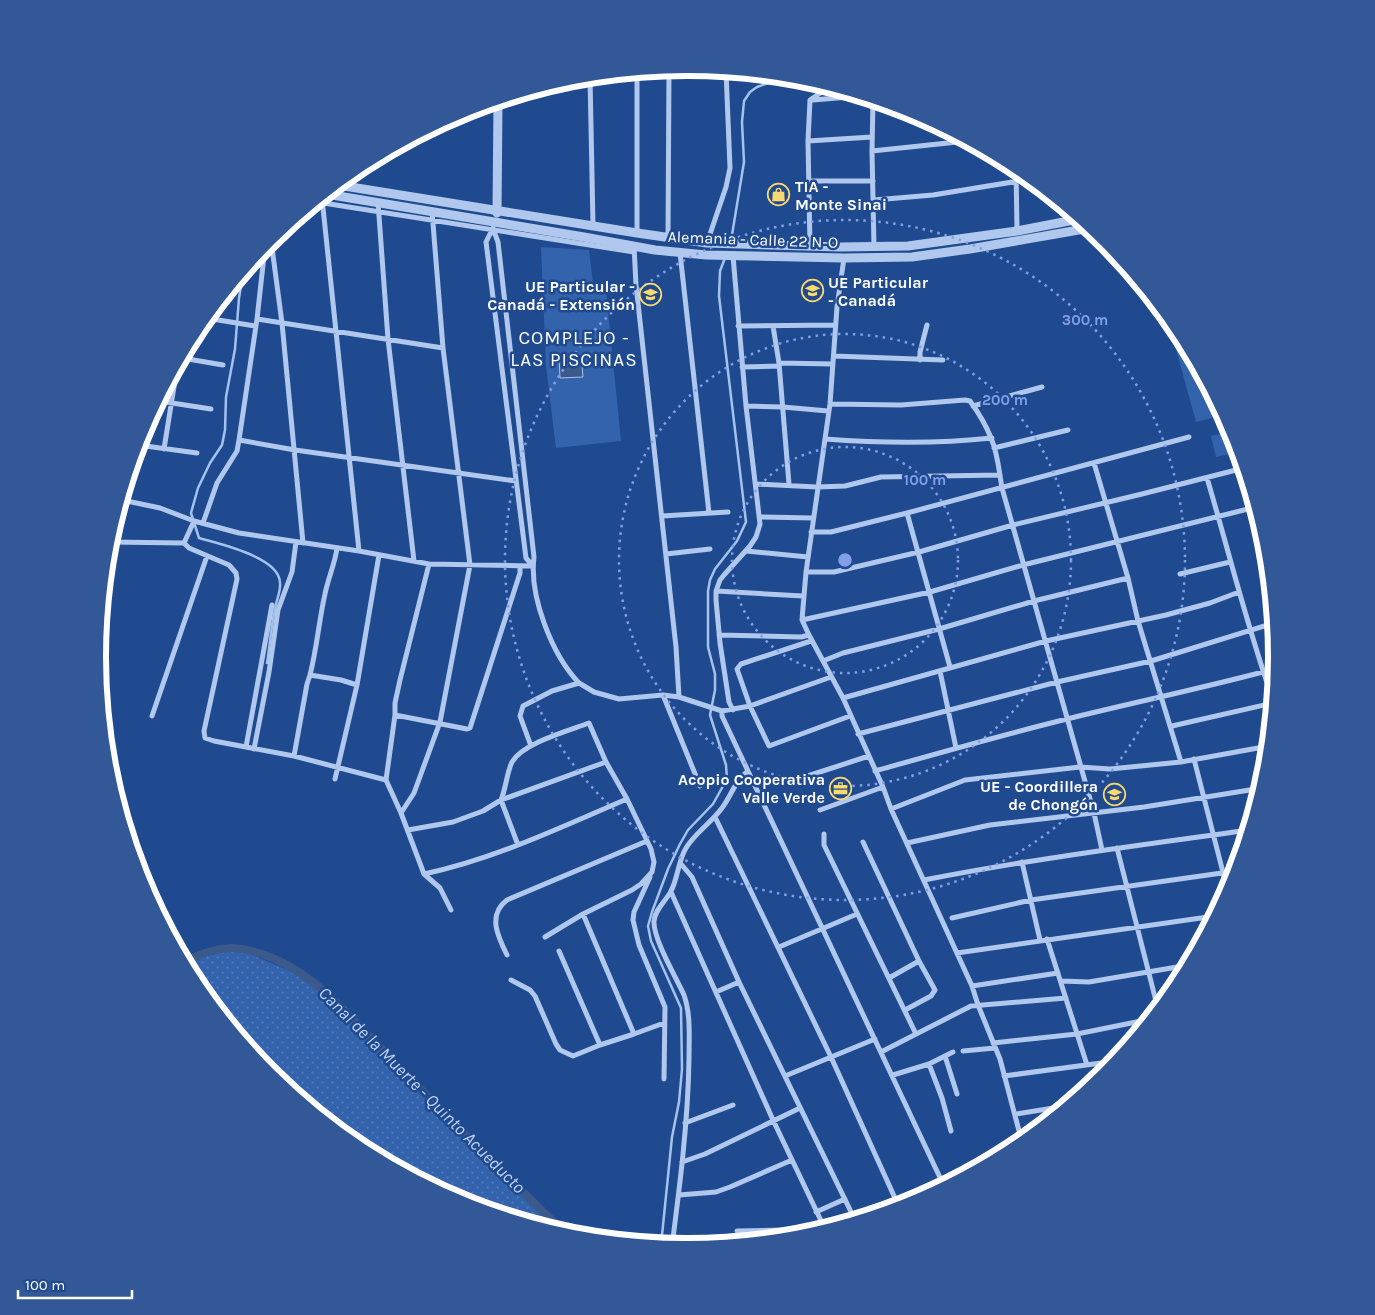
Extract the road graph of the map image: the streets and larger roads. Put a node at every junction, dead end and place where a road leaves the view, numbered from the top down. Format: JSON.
{"nodes":[{"id":1,"x":669,"y":76,"type":"edge"},
{"id":2,"x":726,"y":77,"type":"edge"},
{"id":3,"x":637,"y":78,"type":"edge"},
{"id":4,"x":590,"y":84,"type":"edge"},
{"id":5,"x":822,"y":92,"type":"edge"},
{"id":6,"x":843,"y":97,"type":"edge"},
{"id":7,"x":810,"y":100,"type":"junction"},
{"id":8,"x":873,"y":107,"type":"edge"},
{"id":9,"x":498,"y":108,"type":"edge"},
{"id":10,"x":872,"y":137,"type":"junction"},
{"id":11,"x":808,"y":141,"type":"junction"},
{"id":12,"x":956,"y":142,"type":"edge"},
{"id":13,"x":872,"y":151,"type":"junction"},
{"id":14,"x":1016,"y":178,"type":"edge"},
{"id":15,"x":873,"y":181,"type":"junction"},
{"id":16,"x":1020,"y":181,"type":"edge"},
{"id":17,"x":809,"y":182,"type":"junction"},
{"id":18,"x":1016,"y":182,"type":"junction"},
{"id":19,"x":350,"y":186,"type":"edge"},
{"id":20,"x":329,"y":200,"type":"edge"},
{"id":21,"x":874,"y":200,"type":"junction"},
{"id":22,"x":323,"y":205,"type":"edge"},
{"id":23,"x":378,"y":206,"type":"junction"},
{"id":24,"x":498,"y":210,"type":"junction"},
{"id":25,"x":432,"y":215,"type":"junction"},
{"id":26,"x":1071,"y":220,"type":"edge"},
{"id":27,"x":494,"y":225,"type":"junction"},
{"id":28,"x":593,"y":225,"type":"junction"},
{"id":29,"x":1081,"y":230,"type":"edge"},
{"id":30,"x":1017,"y":231,"type":"junction"},
{"id":31,"x":637,"y":233,"type":"junction"},
{"id":32,"x":668,"y":238,"type":"junction"},
{"id":33,"x":710,"y":243,"type":"junction"},
{"id":34,"x":810,"y":247,"type":"junction"},
{"id":35,"x":874,"y":247,"type":"junction"},
{"id":36,"x":634,"y":248,"type":"junction"},
{"id":37,"x":272,"y":250,"type":"edge"},
{"id":38,"x":680,"y":253,"type":"junction"},
{"id":39,"x":731,"y":256,"type":"junction"},
{"id":40,"x":844,"y":258,"type":"junction"},
{"id":41,"x":263,"y":260,"type":"edge"},
{"id":42,"x":215,"y":319,"type":"edge"},
{"id":43,"x":257,"y":319,"type":"junction"},
{"id":44,"x":282,"y":324,"type":"junction"},
{"id":45,"x":836,"y":325,"type":"junction"},
{"id":46,"x":927,"y":325,"type":"dead end"},
{"id":47,"x":255,"y":326,"type":"junction"},
{"id":48,"x":738,"y":326,"type":"junction"},
{"id":49,"x":773,"y":326,"type":"junction"},
{"id":50,"x":336,"y":330,"type":"junction"},
{"id":51,"x":388,"y":339,"type":"junction"},
{"id":52,"x":444,"y":348,"type":"junction"},
{"id":53,"x":834,"y":356,"type":"junction"},
{"id":54,"x":189,"y":359,"type":"edge"},
{"id":55,"x":920,"y":360,"type":"junction"},
{"id":56,"x":944,"y":360,"type":"dead end"},
{"id":57,"x":833,"y":364,"type":"junction"},
{"id":58,"x":223,"y":365,"type":"dead end"},
{"id":59,"x":779,"y":365,"type":"junction"},
{"id":60,"x":742,"y":367,"type":"junction"},
{"id":61,"x":173,"y":386,"type":"edge"},
{"id":62,"x":1042,"y":386,"type":"dead end"},
{"id":63,"x":165,"y":403,"type":"edge"},
{"id":64,"x":171,"y":404,"type":"junction"},
{"id":65,"x":830,"y":404,"type":"junction"},
{"id":66,"x":746,"y":406,"type":"junction"},
{"id":67,"x":973,"y":406,"type":"junction"},
{"id":68,"x":783,"y":407,"type":"junction"},
{"id":69,"x":212,"y":410,"type":"dead end"},
{"id":70,"x":828,"y":411,"type":"junction"},
{"id":71,"x":1068,"y":430,"type":"dead end"},
{"id":72,"x":1189,"y":437,"type":"dead end"},
{"id":73,"x":992,"y":438,"type":"junction"},
{"id":74,"x":240,"y":440,"type":"junction"},
{"id":75,"x":825,"y":440,"type":"junction"},
{"id":76,"x":146,"y":446,"type":"edge"},
{"id":77,"x":994,"y":448,"type":"junction"},
{"id":78,"x":164,"y":449,"type":"junction"},
{"id":79,"x":295,"y":450,"type":"junction"},
{"id":80,"x":198,"y":453,"type":"dead end"},
{"id":81,"x":349,"y":457,"type":"junction"},
{"id":82,"x":1094,"y":463,"type":"junction"},
{"id":83,"x":403,"y":465,"type":"junction"},
{"id":84,"x":1238,"y":470,"type":"edge"},
{"id":85,"x":460,"y":473,"type":"junction"},
{"id":86,"x":1000,"y":474,"type":"junction"},
{"id":87,"x":1207,"y":478,"type":"junction"},
{"id":88,"x":516,"y":481,"type":"junction"},
{"id":89,"x":756,"y":484,"type":"junction"},
{"id":90,"x":789,"y":484,"type":"junction"},
{"id":91,"x":818,"y":487,"type":"junction"},
{"id":92,"x":1002,"y":488,"type":"junction"},
{"id":93,"x":128,"y":501,"type":"edge"},
{"id":94,"x":1106,"y":503,"type":"junction"},
{"id":95,"x":1249,"y":509,"type":"edge"},
{"id":96,"x":728,"y":512,"type":"dead end"},
{"id":97,"x":907,"y":513,"type":"junction"},
{"id":98,"x":709,"y":514,"type":"junction"},
{"id":99,"x":662,"y":516,"type":"junction"},
{"id":100,"x":1218,"y":516,"type":"junction"},
{"id":101,"x":760,"y":517,"type":"junction"},
{"id":102,"x":813,"y":518,"type":"junction"},
{"id":103,"x":194,"y":521,"type":"junction"},
{"id":104,"x":203,"y":523,"type":"junction"},
{"id":105,"x":1013,"y":525,"type":"junction"},
{"id":106,"x":811,"y":532,"type":"junction"},
{"id":107,"x":1117,"y":541,"type":"junction"},
{"id":108,"x":117,"y":542,"type":"edge"},
{"id":109,"x":296,"y":542,"type":"junction"},
{"id":110,"x":303,"y":543,"type":"junction"},
{"id":111,"x":184,"y":544,"type":"junction"},
{"id":112,"x":337,"y":548,"type":"junction"},
{"id":113,"x":710,"y":549,"type":"dead end"},
{"id":114,"x":360,"y":551,"type":"junction"},
{"id":115,"x":746,"y":551,"type":"junction"},
{"id":116,"x":919,"y":552,"type":"junction"},
{"id":117,"x":666,"y":554,"type":"junction"},
{"id":118,"x":379,"y":555,"type":"junction"},
{"id":119,"x":207,"y":556,"type":"junction"},
{"id":120,"x":808,"y":557,"type":"junction"},
{"id":121,"x":414,"y":561,"type":"junction"},
{"id":122,"x":1230,"y":562,"type":"junction"},
{"id":123,"x":429,"y":564,"type":"junction"},
{"id":124,"x":470,"y":565,"type":"junction"},
{"id":125,"x":1023,"y":565,"type":"junction"},
{"id":126,"x":520,"y":566,"type":"junction"},
{"id":127,"x":533,"y":566,"type":"junction"},
{"id":128,"x":806,"y":572,"type":"junction"},
{"id":129,"x":1180,"y":574,"type":"dead end"},
{"id":130,"x":1128,"y":578,"type":"junction"},
{"id":131,"x":716,"y":591,"type":"junction"},
{"id":132,"x":930,"y":592,"type":"junction"},
{"id":133,"x":1239,"y":592,"type":"junction"},
{"id":134,"x":803,"y":596,"type":"junction"},
{"id":135,"x":1034,"y":601,"type":"junction"},
{"id":136,"x":272,"y":605,"type":"dead end"},
{"id":137,"x":802,"y":620,"type":"junction"},
{"id":138,"x":1138,"y":621,"type":"junction"},
{"id":139,"x":1268,"y":624,"type":"edge"},
{"id":140,"x":940,"y":629,"type":"junction"},
{"id":141,"x":1250,"y":629,"type":"junction"},
{"id":142,"x":719,"y":635,"type":"junction"},
{"id":143,"x":810,"y":638,"type":"junction"},
{"id":144,"x":1046,"y":641,"type":"junction"},
{"id":145,"x":823,"y":661,"type":"junction"},
{"id":146,"x":1151,"y":661,"type":"junction"},
{"id":147,"x":950,"y":668,"type":"junction"},
{"id":148,"x":940,"y":670,"type":"junction"},
{"id":149,"x":1263,"y":672,"type":"junction"},
{"id":150,"x":310,"y":675,"type":"junction"},
{"id":151,"x":832,"y":677,"type":"junction"},
{"id":152,"x":1057,"y":682,"type":"junction"},
{"id":153,"x":579,"y":683,"type":"junction"},
{"id":154,"x":357,"y":685,"type":"junction"},
{"id":155,"x":1268,"y":688,"type":"edge"},
{"id":156,"x":662,"y":695,"type":"junction"},
{"id":157,"x":679,"y":696,"type":"junction"},
{"id":158,"x":843,"y":698,"type":"junction"},
{"id":159,"x":1162,"y":698,"type":"junction"},
{"id":160,"x":1267,"y":703,"type":"edge"},
{"id":161,"x":750,"y":706,"type":"junction"},
{"id":162,"x":733,"y":710,"type":"junction"},
{"id":163,"x":949,"y":710,"type":"junction"},
{"id":164,"x":722,"y":711,"type":"junction"},
{"id":165,"x":395,"y":715,"type":"junction"},
{"id":166,"x":152,"y":716,"type":"dead end"},
{"id":167,"x":850,"y":716,"type":"junction"},
{"id":168,"x":1067,"y":719,"type":"junction"},
{"id":169,"x":440,"y":722,"type":"junction"},
{"id":170,"x":1172,"y":726,"type":"junction"},
{"id":171,"x":858,"y":734,"type":"junction"},
{"id":172,"x":531,"y":746,"type":"junction"},
{"id":173,"x":246,"y":747,"type":"junction"},
{"id":174,"x":1262,"y":747,"type":"edge"},
{"id":175,"x":956,"y":748,"type":"junction"},
{"id":176,"x":254,"y":749,"type":"junction"},
{"id":177,"x":294,"y":756,"type":"junction"},
{"id":178,"x":869,"y":756,"type":"junction"},
{"id":179,"x":1194,"y":759,"type":"junction"},
{"id":180,"x":606,"y":762,"type":"junction"},
{"id":181,"x":1181,"y":762,"type":"junction"},
{"id":182,"x":1080,"y":767,"type":"junction"},
{"id":183,"x":338,"y":768,"type":"junction"},
{"id":184,"x":875,"y":771,"type":"junction"},
{"id":185,"x":748,"y":772,"type":"junction"},
{"id":186,"x":335,"y":779,"type":"dead end"},
{"id":187,"x":386,"y":780,"type":"junction"},
{"id":188,"x":789,"y":782,"type":"dead end"},
{"id":189,"x":700,"y":786,"type":"dead end"},
{"id":190,"x":882,"y":786,"type":"junction"},
{"id":191,"x":1254,"y":789,"type":"edge"},
{"id":192,"x":1203,"y":797,"type":"junction"},
{"id":193,"x":627,"y":799,"type":"junction"},
{"id":194,"x":500,"y":800,"type":"junction"},
{"id":195,"x":891,"y":809,"type":"junction"},
{"id":196,"x":820,"y":810,"type":"dead end"},
{"id":197,"x":401,"y":813,"type":"junction"},
{"id":198,"x":1094,"y":813,"type":"junction"},
{"id":199,"x":715,"y":817,"type":"junction"},
{"id":200,"x":408,"y":830,"type":"junction"},
{"id":201,"x":1242,"y":831,"type":"edge"},
{"id":202,"x":824,"y":834,"type":"dead end"},
{"id":203,"x":1212,"y":835,"type":"junction"},
{"id":204,"x":647,"y":841,"type":"junction"},
{"id":205,"x":863,"y":842,"type":"dead end"},
{"id":206,"x":518,"y":844,"type":"junction"},
{"id":207,"x":908,"y":844,"type":"junction"},
{"id":208,"x":1117,"y":848,"type":"junction"},
{"id":209,"x":1102,"y":850,"type":"junction"},
{"id":210,"x":1022,"y":862,"type":"junction"},
{"id":211,"x":681,"y":864,"type":"junction"},
{"id":212,"x":1228,"y":871,"type":"edge"},
{"id":213,"x":652,"y":872,"type":"junction"},
{"id":214,"x":1223,"y":872,"type":"junction"},
{"id":215,"x":424,"y":874,"type":"junction"},
{"id":216,"x":924,"y":880,"type":"junction"},
{"id":217,"x":1225,"y":880,"type":"edge"},
{"id":218,"x":1127,"y":886,"type":"junction"},
{"id":219,"x":671,"y":892,"type":"junction"},
{"id":220,"x":1031,"y":900,"type":"junction"},
{"id":221,"x":451,"y":910,"type":"dead end"},
{"id":222,"x":583,"y":914,"type":"junction"},
{"id":223,"x":857,"y":914,"type":"junction"},
{"id":224,"x":1208,"y":917,"type":"edge"},
{"id":225,"x":952,"y":918,"type":"dead end"},
{"id":226,"x":1137,"y":927,"type":"junction"},
{"id":227,"x":821,"y":928,"type":"junction"},
{"id":228,"x":545,"y":937,"type":"dead end"},
{"id":229,"x":1047,"y":939,"type":"junction"},
{"id":230,"x":1040,"y":940,"type":"junction"},
{"id":231,"x":779,"y":947,"type":"junction"},
{"id":232,"x":559,"y":951,"type":"dead end"},
{"id":233,"x":957,"y":953,"type":"junction"},
{"id":234,"x":507,"y":955,"type":"dead end"},
{"id":235,"x":919,"y":961,"type":"junction"},
{"id":236,"x":1179,"y":967,"type":"edge"},
{"id":237,"x":1149,"y":972,"type":"junction"},
{"id":238,"x":1058,"y":973,"type":"junction"},
{"id":239,"x":889,"y":978,"type":"junction"},
{"id":240,"x":511,"y":980,"type":"dead end"},
{"id":241,"x":1061,"y":981,"type":"junction"},
{"id":242,"x":740,"y":982,"type":"junction"},
{"id":243,"x":972,"y":986,"type":"junction"},
{"id":244,"x":716,"y":992,"type":"junction"},
{"id":245,"x":1066,"y":998,"type":"junction"},
{"id":246,"x":1156,"y":1001,"type":"edge"},
{"id":247,"x":978,"y":1005,"type":"junction"},
{"id":248,"x":905,"y":1010,"type":"junction"},
{"id":249,"x":1141,"y":1021,"type":"edge"},
{"id":250,"x":664,"y":1023,"type":"junction"},
{"id":251,"x":634,"y":1034,"type":"junction"},
{"id":252,"x":916,"y":1034,"type":"junction"},
{"id":253,"x":1077,"y":1034,"type":"junction"},
{"id":254,"x":874,"y":1039,"type":"junction"},
{"id":255,"x":600,"y":1045,"type":"junction"},
{"id":256,"x":994,"y":1045,"type":"junction"},
{"id":257,"x":962,"y":1051,"type":"dead end"},
{"id":258,"x":882,"y":1052,"type":"junction"},
{"id":259,"x":953,"y":1052,"type":"dead end"},
{"id":260,"x":945,"y":1056,"type":"junction"},
{"id":261,"x":831,"y":1057,"type":"junction"},
{"id":262,"x":1105,"y":1063,"type":"edge"},
{"id":263,"x":929,"y":1064,"type":"junction"},
{"id":264,"x":1087,"y":1065,"type":"junction"},
{"id":265,"x":893,"y":1075,"type":"junction"},
{"id":266,"x":785,"y":1076,"type":"junction"},
{"id":267,"x":1004,"y":1076,"type":"junction"},
{"id":268,"x":664,"y":1079,"type":"dead end"},
{"id":269,"x":957,"y":1094,"type":"dead end"},
{"id":270,"x":733,"y":1105,"type":"dead end"},
{"id":271,"x":800,"y":1108,"type":"junction"},
{"id":272,"x":1055,"y":1108,"type":"edge"},
{"id":273,"x":1016,"y":1114,"type":"junction"},
{"id":274,"x":773,"y":1120,"type":"junction"},
{"id":275,"x":686,"y":1122,"type":"junction"},
{"id":276,"x":951,"y":1131,"type":"dead end"},
{"id":277,"x":1020,"y":1134,"type":"edge"},
{"id":278,"x":792,"y":1160,"type":"junction"},
{"id":279,"x":682,"y":1162,"type":"junction"},
{"id":280,"x":942,"y":1181,"type":"edge"},
{"id":281,"x":679,"y":1195,"type":"junction"},
{"id":282,"x":844,"y":1199,"type":"junction"},
{"id":283,"x":896,"y":1200,"type":"edge"},
{"id":284,"x":816,"y":1212,"type":"junction"},
{"id":285,"x":852,"y":1215,"type":"edge"},
{"id":286,"x":821,"y":1223,"type":"edge"},
{"id":287,"x":790,"y":1230,"type":"edge"},
{"id":288,"x":737,"y":1231,"type":"dead end"},
{"id":289,"x":673,"y":1239,"type":"edge"}],
"edges":[{"from":1,"to":32,"type":"street"},
{"from":2,"to":33,"type":"street"},
{"from":3,"to":31,"type":"street"},
{"from":4,"to":28,"type":"street"},
{"from":5,"to":7,"type":"street"},
{"from":6,"to":7,"type":"street"},
{"from":7,"to":11,"type":"street"},
{"from":8,"to":10,"type":"street"},
{"from":9,"to":24,"type":"street"},
{"from":10,"to":11,"type":"street"},
{"from":10,"to":13,"type":"street"},
{"from":11,"to":17,"type":"street"},
{"from":12,"to":13,"type":"street"},
{"from":13,"to":15,"type":"street"},
{"from":14,"to":18,"type":"street"},
{"from":15,"to":17,"type":"street"},
{"from":15,"to":21,"type":"street"},
{"from":16,"to":18,"type":"street"},
{"from":17,"to":34,"type":"street"},
{"from":18,"to":21,"type":"street"},
{"from":18,"to":30,"type":"street"},
{"from":19,"to":24,"type":"street","name":"Alemania - Calle 22 N-O"},
{"from":20,"to":23,"type":"street","name":"Alemania - Calle 22 N-O"},
{"from":21,"to":35,"type":"street"},
{"from":22,"to":50,"type":"street"},
{"from":23,"to":25,"type":"street","name":"Alemania - Calle 22 N-O"},
{"from":23,"to":51,"type":"street"},
{"from":24,"to":27,"type":"street"},
{"from":24,"to":28,"type":"street","name":"Alemania - Calle 22 N-O"},
{"from":25,"to":27,"type":"street","name":"Alemania - Calle 22 N-O"},
{"from":25,"to":52,"type":"street"},
{"from":26,"to":30,"type":"street","name":"Alemania - Calle 22 N-O"},
{"from":27,"to":36,"type":"street","name":"Alemania - Calle 22 N-O"},
{"from":27,"to":88,"type":"street"},
{"from":27,"to":127,"type":"street"},
{"from":28,"to":31,"type":"street","name":"Alemania - Calle 22 N-O"},
{"from":29,"to":40,"type":"street","name":"Alemania - Calle 22 N-O"},
{"from":30,"to":35,"type":"street","name":"Alemania - Calle 22 N-O"},
{"from":31,"to":32,"type":"street","name":"Alemania - Calle 22 N-O"},
{"from":32,"to":33,"type":"street","name":"Alemania - Calle 22 N-O"},
{"from":33,"to":34,"type":"street","name":"Alemania - Calle 22 N-O"},
{"from":34,"to":35,"type":"street","name":"Alemania - Calle 22 N-O"},
{"from":36,"to":38,"type":"street","name":"Alemania - Calle 22 N-O"},
{"from":36,"to":99,"type":"street"},
{"from":37,"to":44,"type":"street"},
{"from":38,"to":39,"type":"street","name":"Alemania - Calle 22 N-O"},
{"from":38,"to":98,"type":"street"},
{"from":39,"to":40,"type":"street","name":"Alemania - Calle 22 N-O"},
{"from":39,"to":48,"type":"street"},
{"from":40,"to":45,"type":"street"},
{"from":41,"to":43,"type":"street"},
{"from":42,"to":47,"type":"street"},
{"from":43,"to":44,"type":"street"},
{"from":43,"to":47,"type":"street"},
{"from":44,"to":50,"type":"street"},
{"from":44,"to":79,"type":"street"},
{"from":45,"to":49,"type":"street"},
{"from":45,"to":53,"type":"street"},
{"from":46,"to":55,"type":"street"},
{"from":47,"to":74,"type":"street"},
{"from":48,"to":49,"type":"street"},
{"from":48,"to":60,"type":"street"},
{"from":49,"to":59,"type":"street"},
{"from":50,"to":51,"type":"street"},
{"from":50,"to":81,"type":"street"},
{"from":51,"to":52,"type":"street"},
{"from":51,"to":83,"type":"street"},
{"from":52,"to":85,"type":"street"},
{"from":53,"to":55,"type":"street"},
{"from":53,"to":57,"type":"street"},
{"from":54,"to":58,"type":"street"},
{"from":55,"to":56,"type":"street"},
{"from":57,"to":59,"type":"street"},
{"from":57,"to":65,"type":"street"},
{"from":59,"to":60,"type":"street"},
{"from":59,"to":68,"type":"street"},
{"from":60,"to":66,"type":"street"},
{"from":61,"to":64,"type":"street"},
{"from":62,"to":67,"type":"street"},
{"from":63,"to":64,"type":"street"},
{"from":64,"to":69,"type":"street"},
{"from":64,"to":78,"type":"street"},
{"from":65,"to":67,"type":"street"},
{"from":65,"to":70,"type":"street"},
{"from":66,"to":68,"type":"street"},
{"from":66,"to":89,"type":"street"},
{"from":67,"to":73,"type":"street"},
{"from":68,"to":70,"type":"street"},
{"from":68,"to":90,"type":"street"},
{"from":70,"to":75,"type":"street"},
{"from":71,"to":77,"type":"street"},
{"from":72,"to":82,"type":"street"},
{"from":73,"to":75,"type":"street"},
{"from":73,"to":77,"type":"street"},
{"from":74,"to":79,"type":"street"},
{"from":74,"to":104,"type":"street"},
{"from":75,"to":91,"type":"street"},
{"from":76,"to":78,"type":"street"},
{"from":77,"to":86,"type":"street"},
{"from":78,"to":80,"type":"street"},
{"from":79,"to":81,"type":"street"},
{"from":79,"to":110,"type":"street"},
{"from":81,"to":83,"type":"street"},
{"from":81,"to":114,"type":"street"},
{"from":82,"to":92,"type":"street"},
{"from":82,"to":94,"type":"street"},
{"from":83,"to":85,"type":"street"},
{"from":83,"to":121,"type":"street"},
{"from":84,"to":87,"type":"street"},
{"from":85,"to":88,"type":"street"},
{"from":85,"to":124,"type":"street"},
{"from":86,"to":91,"type":"street"},
{"from":86,"to":92,"type":"street"},
{"from":87,"to":94,"type":"street"},
{"from":87,"to":100,"type":"street"},
{"from":88,"to":127,"type":"street"},
{"from":89,"to":90,"type":"street"},
{"from":89,"to":101,"type":"street"},
{"from":90,"to":91,"type":"street"},
{"from":91,"to":102,"type":"street"},
{"from":92,"to":97,"type":"street"},
{"from":92,"to":105,"type":"street"},
{"from":93,"to":103,"type":"street"},
{"from":94,"to":105,"type":"street"},
{"from":94,"to":107,"type":"street"},
{"from":95,"to":100,"type":"street"},
{"from":96,"to":98,"type":"street"},
{"from":97,"to":106,"type":"street"},
{"from":97,"to":116,"type":"street"},
{"from":98,"to":99,"type":"street"},
{"from":99,"to":117,"type":"street"},
{"from":100,"to":107,"type":"street"},
{"from":100,"to":122,"type":"street"},
{"from":101,"to":102,"type":"street"},
{"from":101,"to":115,"type":"street"},
{"from":102,"to":106,"type":"street"},
{"from":103,"to":104,"type":"street"},
{"from":103,"to":111,"type":"street"},
{"from":104,"to":109,"type":"street"},
{"from":105,"to":116,"type":"street"},
{"from":105,"to":125,"type":"street"},
{"from":106,"to":120,"type":"street"},
{"from":107,"to":125,"type":"street"},
{"from":107,"to":130,"type":"street"},
{"from":108,"to":111,"type":"street"},
{"from":109,"to":110,"type":"street"},
{"from":109,"to":176,"type":"street"},
{"from":110,"to":112,"type":"street"},
{"from":111,"to":119,"type":"street"},
{"from":112,"to":114,"type":"street"},
{"from":112,"to":150,"type":"street"},
{"from":113,"to":117,"type":"street"},
{"from":114,"to":118,"type":"street"},
{"from":115,"to":120,"type":"street"},
{"from":115,"to":131,"type":"street"},
{"from":116,"to":128,"type":"street"},
{"from":116,"to":132,"type":"street"},
{"from":117,"to":157,"type":"street"},
{"from":118,"to":121,"type":"street"},
{"from":118,"to":154,"type":"street"},
{"from":119,"to":166,"type":"street"},
{"from":119,"to":173,"type":"street"},
{"from":120,"to":128,"type":"street"},
{"from":121,"to":123,"type":"street"},
{"from":122,"to":129,"type":"street"},
{"from":122,"to":133,"type":"street"},
{"from":123,"to":124,"type":"street"},
{"from":123,"to":165,"type":"street"},
{"from":124,"to":126,"type":"street"},
{"from":124,"to":169,"type":"street"},
{"from":125,"to":132,"type":"street"},
{"from":125,"to":135,"type":"street"},
{"from":126,"to":127,"type":"street"},
{"from":126,"to":169,"type":"street"},
{"from":127,"to":153,"type":"street"},
{"from":128,"to":134,"type":"street"},
{"from":130,"to":135,"type":"street"},
{"from":130,"to":138,"type":"street"},
{"from":131,"to":134,"type":"street"},
{"from":131,"to":142,"type":"street"},
{"from":132,"to":137,"type":"street"},
{"from":132,"to":140,"type":"street"},
{"from":133,"to":138,"type":"street"},
{"from":133,"to":141,"type":"street"},
{"from":134,"to":137,"type":"street"},
{"from":135,"to":140,"type":"street"},
{"from":135,"to":144,"type":"street"},
{"from":136,"to":173,"type":"street"},
{"from":137,"to":143,"type":"street"},
{"from":138,"to":144,"type":"street"},
{"from":138,"to":146,"type":"street"},
{"from":139,"to":141,"type":"street"},
{"from":140,"to":145,"type":"street"},
{"from":140,"to":147,"type":"street"},
{"from":141,"to":146,"type":"street"},
{"from":141,"to":149,"type":"street"},
{"from":142,"to":143,"type":"street"},
{"from":142,"to":162,"type":"street"},
{"from":143,"to":145,"type":"street"},
{"from":143,"to":161,"type":"street"},
{"from":144,"to":147,"type":"street"},
{"from":144,"to":152,"type":"street"},
{"from":145,"to":151,"type":"street"},
{"from":146,"to":152,"type":"street"},
{"from":146,"to":159,"type":"street"},
{"from":147,"to":148,"type":"street"},
{"from":148,"to":158,"type":"street"},
{"from":148,"to":163,"type":"street"},
{"from":149,"to":155,"type":"street"},
{"from":149,"to":159,"type":"street"},
{"from":150,"to":154,"type":"street"},
{"from":150,"to":177,"type":"street"},
{"from":151,"to":158,"type":"street"},
{"from":151,"to":161,"type":"street"},
{"from":152,"to":163,"type":"street"},
{"from":152,"to":168,"type":"street"},
{"from":153,"to":156,"type":"street"},
{"from":153,"to":172,"type":"street"},
{"from":154,"to":183,"type":"street"},
{"from":156,"to":157,"type":"street"},
{"from":156,"to":189,"type":"street"},
{"from":157,"to":164,"type":"street"},
{"from":158,"to":167,"type":"street"},
{"from":159,"to":168,"type":"street"},
{"from":159,"to":170,"type":"street"},
{"from":160,"to":170,"type":"street"},
{"from":161,"to":162,"type":"street"},
{"from":161,"to":167,"type":"street"},
{"from":162,"to":164,"type":"street"},
{"from":163,"to":171,"type":"street"},
{"from":163,"to":175,"type":"street"},
{"from":164,"to":185,"type":"street"},
{"from":165,"to":169,"type":"street"},
{"from":165,"to":187,"type":"street"},
{"from":167,"to":171,"type":"street"},
{"from":168,"to":175,"type":"street"},
{"from":168,"to":182,"type":"street"},
{"from":169,"to":197,"type":"street"},
{"from":170,"to":181,"type":"street"},
{"from":171,"to":178,"type":"street"},
{"from":172,"to":180,"type":"street"},
{"from":172,"to":194,"type":"street"},
{"from":173,"to":176,"type":"street"},
{"from":174,"to":179,"type":"street"},
{"from":175,"to":184,"type":"street"},
{"from":176,"to":177,"type":"street"},
{"from":177,"to":183,"type":"street"},
{"from":178,"to":184,"type":"street"},
{"from":178,"to":188,"type":"street"},
{"from":179,"to":181,"type":"street"},
{"from":179,"to":192,"type":"street"},
{"from":180,"to":193,"type":"street"},
{"from":180,"to":194,"type":"street"},
{"from":181,"to":182,"type":"street"},
{"from":182,"to":195,"type":"street"},
{"from":182,"to":198,"type":"street"},
{"from":183,"to":186,"type":"street"},
{"from":183,"to":187,"type":"street"},
{"from":184,"to":190,"type":"street"},
{"from":185,"to":199,"type":"street"},
{"from":185,"to":227,"type":"street"},
{"from":187,"to":197,"type":"street"},
{"from":190,"to":195,"type":"street"},
{"from":190,"to":196,"type":"street"},
{"from":191,"to":192,"type":"street"},
{"from":192,"to":198,"type":"street"},
{"from":192,"to":203,"type":"street"},
{"from":193,"to":204,"type":"street"},
{"from":193,"to":206,"type":"street"},
{"from":194,"to":200,"type":"street"},
{"from":194,"to":206,"type":"street"},
{"from":195,"to":207,"type":"street"},
{"from":197,"to":200,"type":"street"},
{"from":198,"to":207,"type":"street"},
{"from":198,"to":209,"type":"street"},
{"from":199,"to":211,"type":"street"},
{"from":199,"to":231,"type":"street"},
{"from":200,"to":215,"type":"street"},
{"from":201,"to":203,"type":"street"},
{"from":202,"to":223,"type":"street"},
{"from":203,"to":208,"type":"street"},
{"from":203,"to":214,"type":"street"},
{"from":204,"to":213,"type":"street"},
{"from":204,"to":234,"type":"street"},
{"from":205,"to":235,"type":"street"},
{"from":206,"to":215,"type":"street"},
{"from":207,"to":216,"type":"street"},
{"from":208,"to":209,"type":"street"},
{"from":208,"to":218,"type":"street"},
{"from":209,"to":210,"type":"street"},
{"from":210,"to":216,"type":"street"},
{"from":210,"to":220,"type":"street"},
{"from":211,"to":219,"type":"street"},
{"from":211,"to":242,"type":"street"},
{"from":212,"to":214,"type":"street"},
{"from":213,"to":222,"type":"street"},
{"from":213,"to":250,"type":"street"},
{"from":214,"to":217,"type":"street"},
{"from":214,"to":218,"type":"street"},
{"from":215,"to":221,"type":"street"},
{"from":216,"to":233,"type":"street"},
{"from":218,"to":220,"type":"street"},
{"from":218,"to":226,"type":"street"},
{"from":219,"to":244,"type":"street"},
{"from":219,"to":275,"type":"street"},
{"from":220,"to":225,"type":"street"},
{"from":220,"to":230,"type":"street"},
{"from":222,"to":228,"type":"street"},
{"from":222,"to":251,"type":"street"},
{"from":223,"to":227,"type":"street"},
{"from":223,"to":239,"type":"street"},
{"from":224,"to":226,"type":"street"},
{"from":226,"to":229,"type":"street"},
{"from":226,"to":237,"type":"street"},
{"from":227,"to":231,"type":"street"},
{"from":227,"to":254,"type":"street"},
{"from":229,"to":230,"type":"street"},
{"from":229,"to":238,"type":"street"},
{"from":230,"to":233,"type":"street"},
{"from":231,"to":261,"type":"street"},
{"from":232,"to":255,"type":"street"},
{"from":233,"to":243,"type":"street"},
{"from":235,"to":239,"type":"street"},
{"from":235,"to":248,"type":"street"},
{"from":236,"to":237,"type":"street"},
{"from":237,"to":241,"type":"street"},
{"from":237,"to":246,"type":"street"},
{"from":238,"to":241,"type":"street"},
{"from":238,"to":243,"type":"street"},
{"from":239,"to":248,"type":"street"},
{"from":240,"to":255,"type":"street"},
{"from":241,"to":245,"type":"street"},
{"from":242,"to":244,"type":"street"},
{"from":242,"to":266,"type":"street"},
{"from":243,"to":247,"type":"street"},
{"from":244,"to":274,"type":"street"},
{"from":245,"to":247,"type":"street"},
{"from":245,"to":253,"type":"street"},
{"from":247,"to":252,"type":"street"},
{"from":247,"to":256,"type":"street"},
{"from":248,"to":252,"type":"street"},
{"from":249,"to":253,"type":"street"},
{"from":250,"to":251,"type":"street"},
{"from":250,"to":268,"type":"street"},
{"from":251,"to":255,"type":"street"},
{"from":252,"to":258,"type":"street"},
{"from":253,"to":256,"type":"street"},
{"from":253,"to":264,"type":"street"},
{"from":254,"to":258,"type":"street"},
{"from":254,"to":261,"type":"street"},
{"from":256,"to":257,"type":"street"},
{"from":256,"to":267,"type":"street"},
{"from":258,"to":265,"type":"street"},
{"from":259,"to":260,"type":"street"},
{"from":260,"to":263,"type":"street"},
{"from":260,"to":269,"type":"street"},
{"from":261,"to":266,"type":"street"},
{"from":261,"to":283,"type":"street"},
{"from":262,"to":264,"type":"street"},
{"from":263,"to":265,"type":"street"},
{"from":263,"to":276,"type":"street"},
{"from":264,"to":267,"type":"street"},
{"from":265,"to":280,"type":"street"},
{"from":266,"to":271,"type":"street"},
{"from":267,"to":273,"type":"street"},
{"from":270,"to":275,"type":"street"},
{"from":271,"to":274,"type":"street"},
{"from":271,"to":282,"type":"street"},
{"from":272,"to":273,"type":"street"},
{"from":273,"to":277,"type":"street"},
{"from":274,"to":278,"type":"street"},
{"from":274,"to":279,"type":"street"},
{"from":275,"to":279,"type":"street"},
{"from":278,"to":281,"type":"street"},
{"from":278,"to":284,"type":"street"},
{"from":279,"to":281,"type":"street"},
{"from":281,"to":289,"type":"street"},
{"from":282,"to":284,"type":"street"},
{"from":282,"to":285,"type":"street"},
{"from":284,"to":286,"type":"street"},
{"from":287,"to":288,"type":"street"}]}
